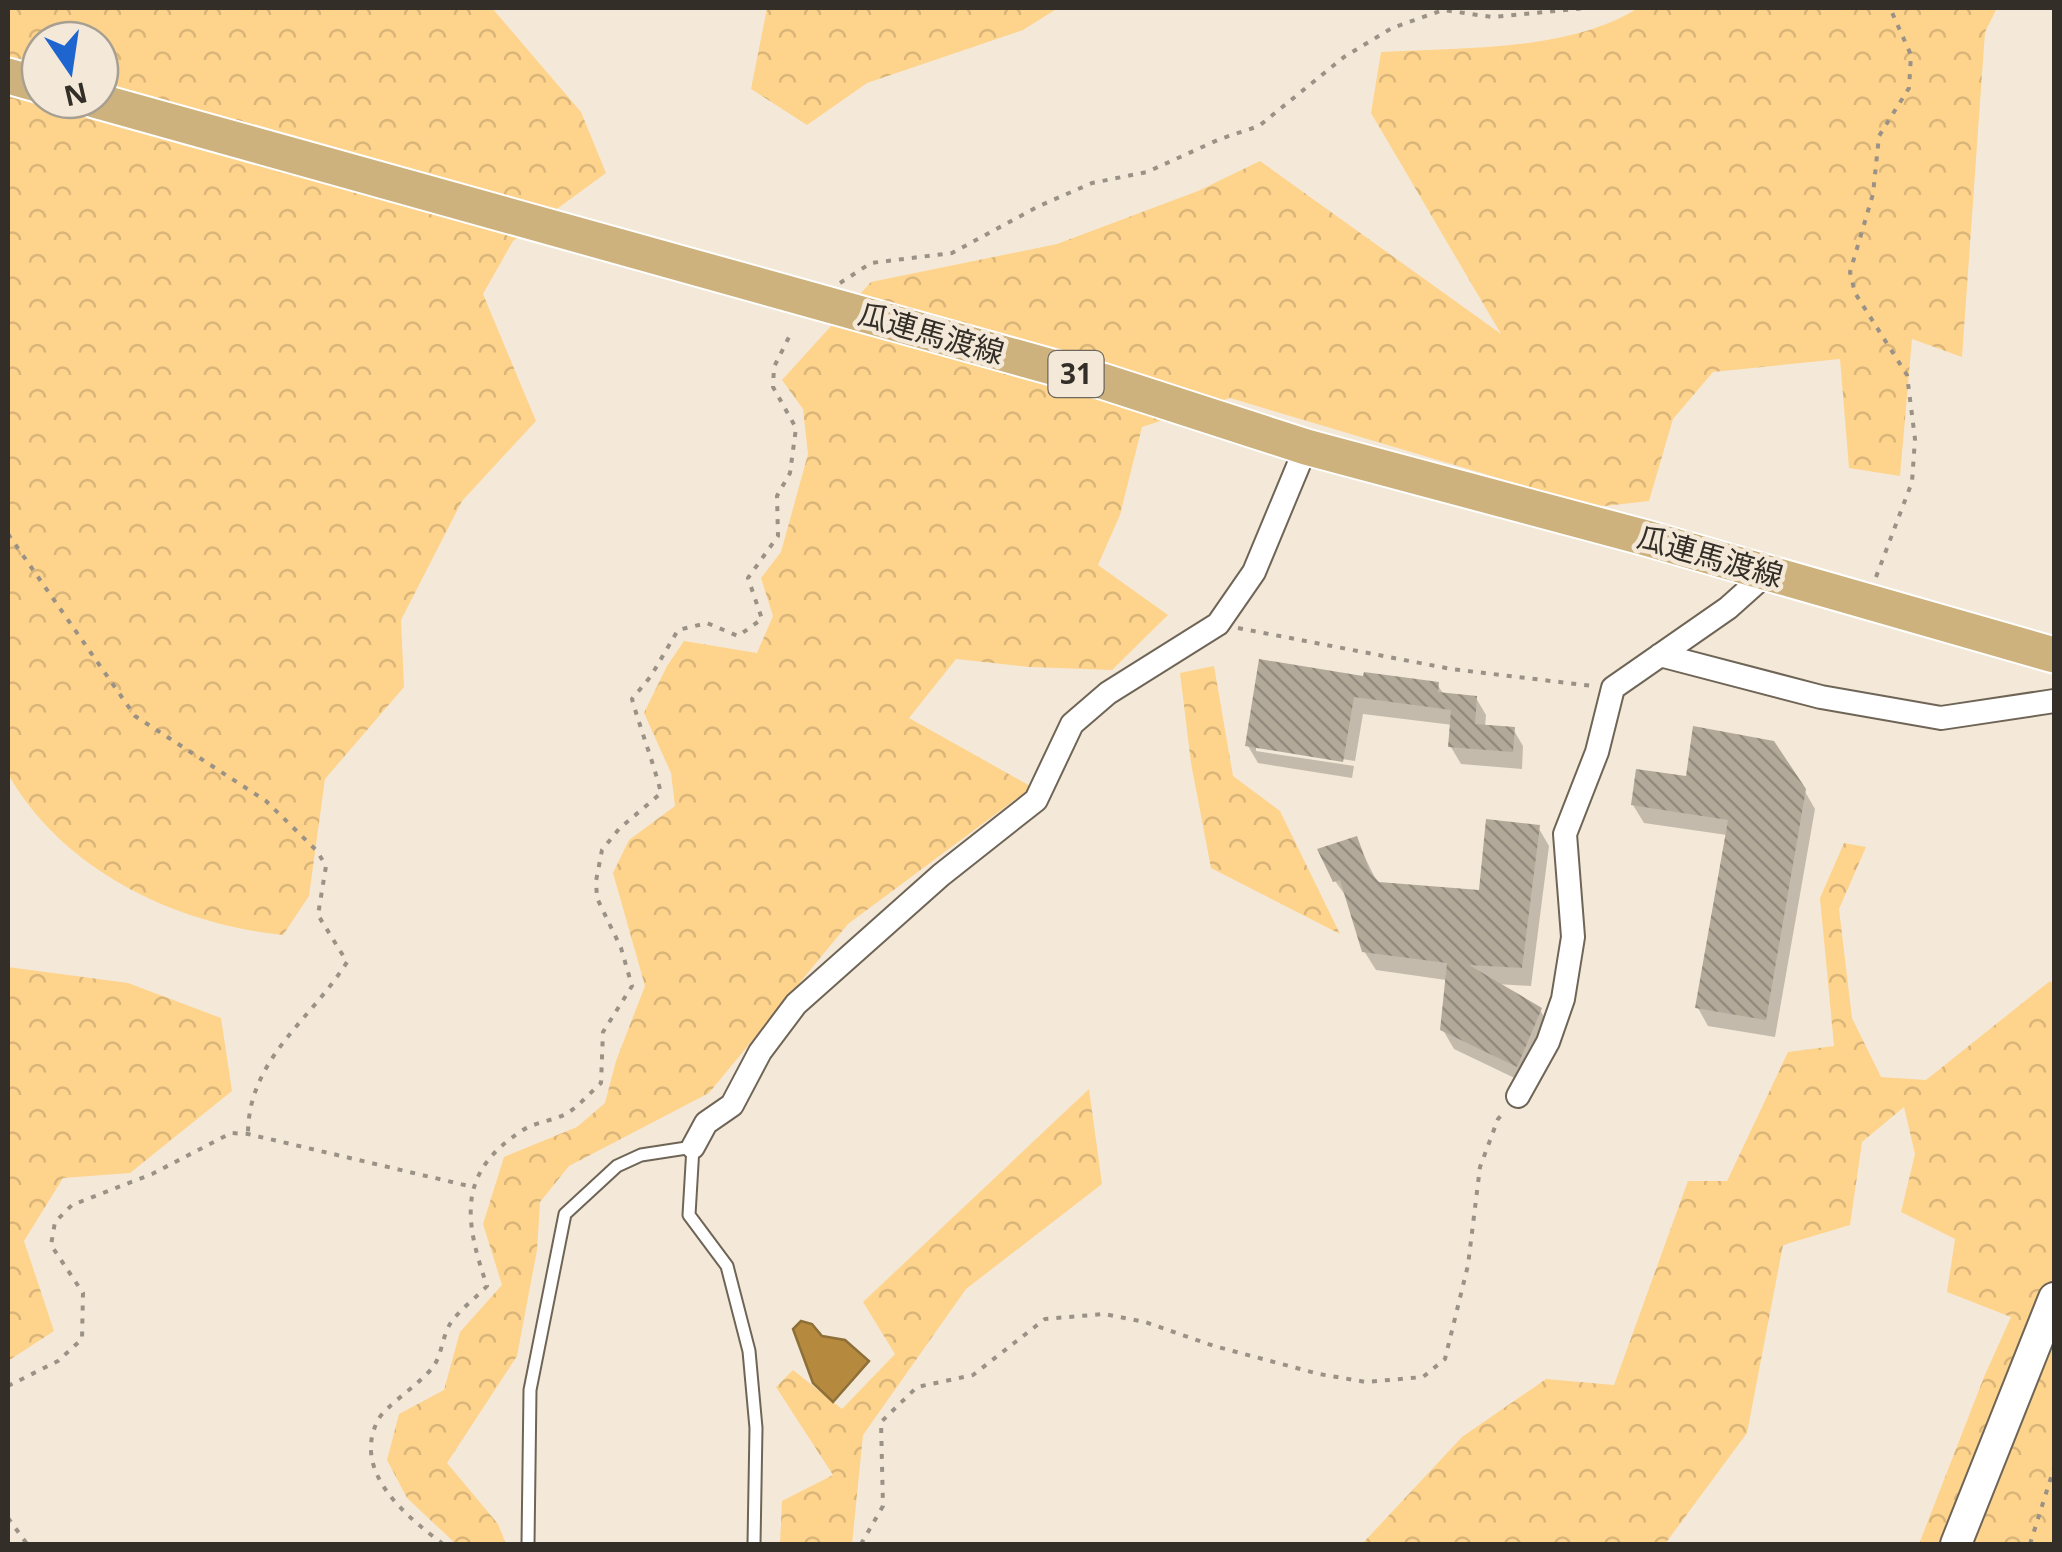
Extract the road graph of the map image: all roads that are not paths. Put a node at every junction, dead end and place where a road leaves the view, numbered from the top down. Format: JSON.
{"nodes":[{"id":1,"x":120,"y":107,"type":"edge"},
{"id":2,"x":1306,"y":447,"type":"junction"},
{"id":3,"x":1766,"y":574,"type":"junction"},
{"id":4,"x":1660,"y":655,"type":"junction"},
{"id":5,"x":2054,"y":655,"type":"edge"},
{"id":6,"x":2054,"y":701,"type":"edge"},
{"id":7,"x":1518,"y":1096,"type":"road end"},
{"id":8,"x":693,"y":1147,"type":"junction"},
{"id":9,"x":2054,"y":1298,"type":"edge"},
{"id":10,"x":528,"y":1544,"type":"edge"},
{"id":11,"x":754,"y":1544,"type":"edge"},
{"id":12,"x":1956,"y":1544,"type":"edge"}],
"edges":[{"from":1,"to":2,"type":"main road","name":"瓜連馬渡線","number":"31"},
{"from":2,"to":3,"type":"main road","name":"瓜連馬渡線","number":"31"},
{"from":2,"to":8,"type":"street"},
{"from":3,"to":4,"type":"street"},
{"from":3,"to":5,"type":"main road","name":"瓜連馬渡線","number":"31"},
{"from":4,"to":6,"type":"street"},
{"from":4,"to":7,"type":"street"},
{"from":8,"to":10,"type":"lane"},
{"from":8,"to":11,"type":"lane"},
{"from":9,"to":12,"type":"main road"}]}
